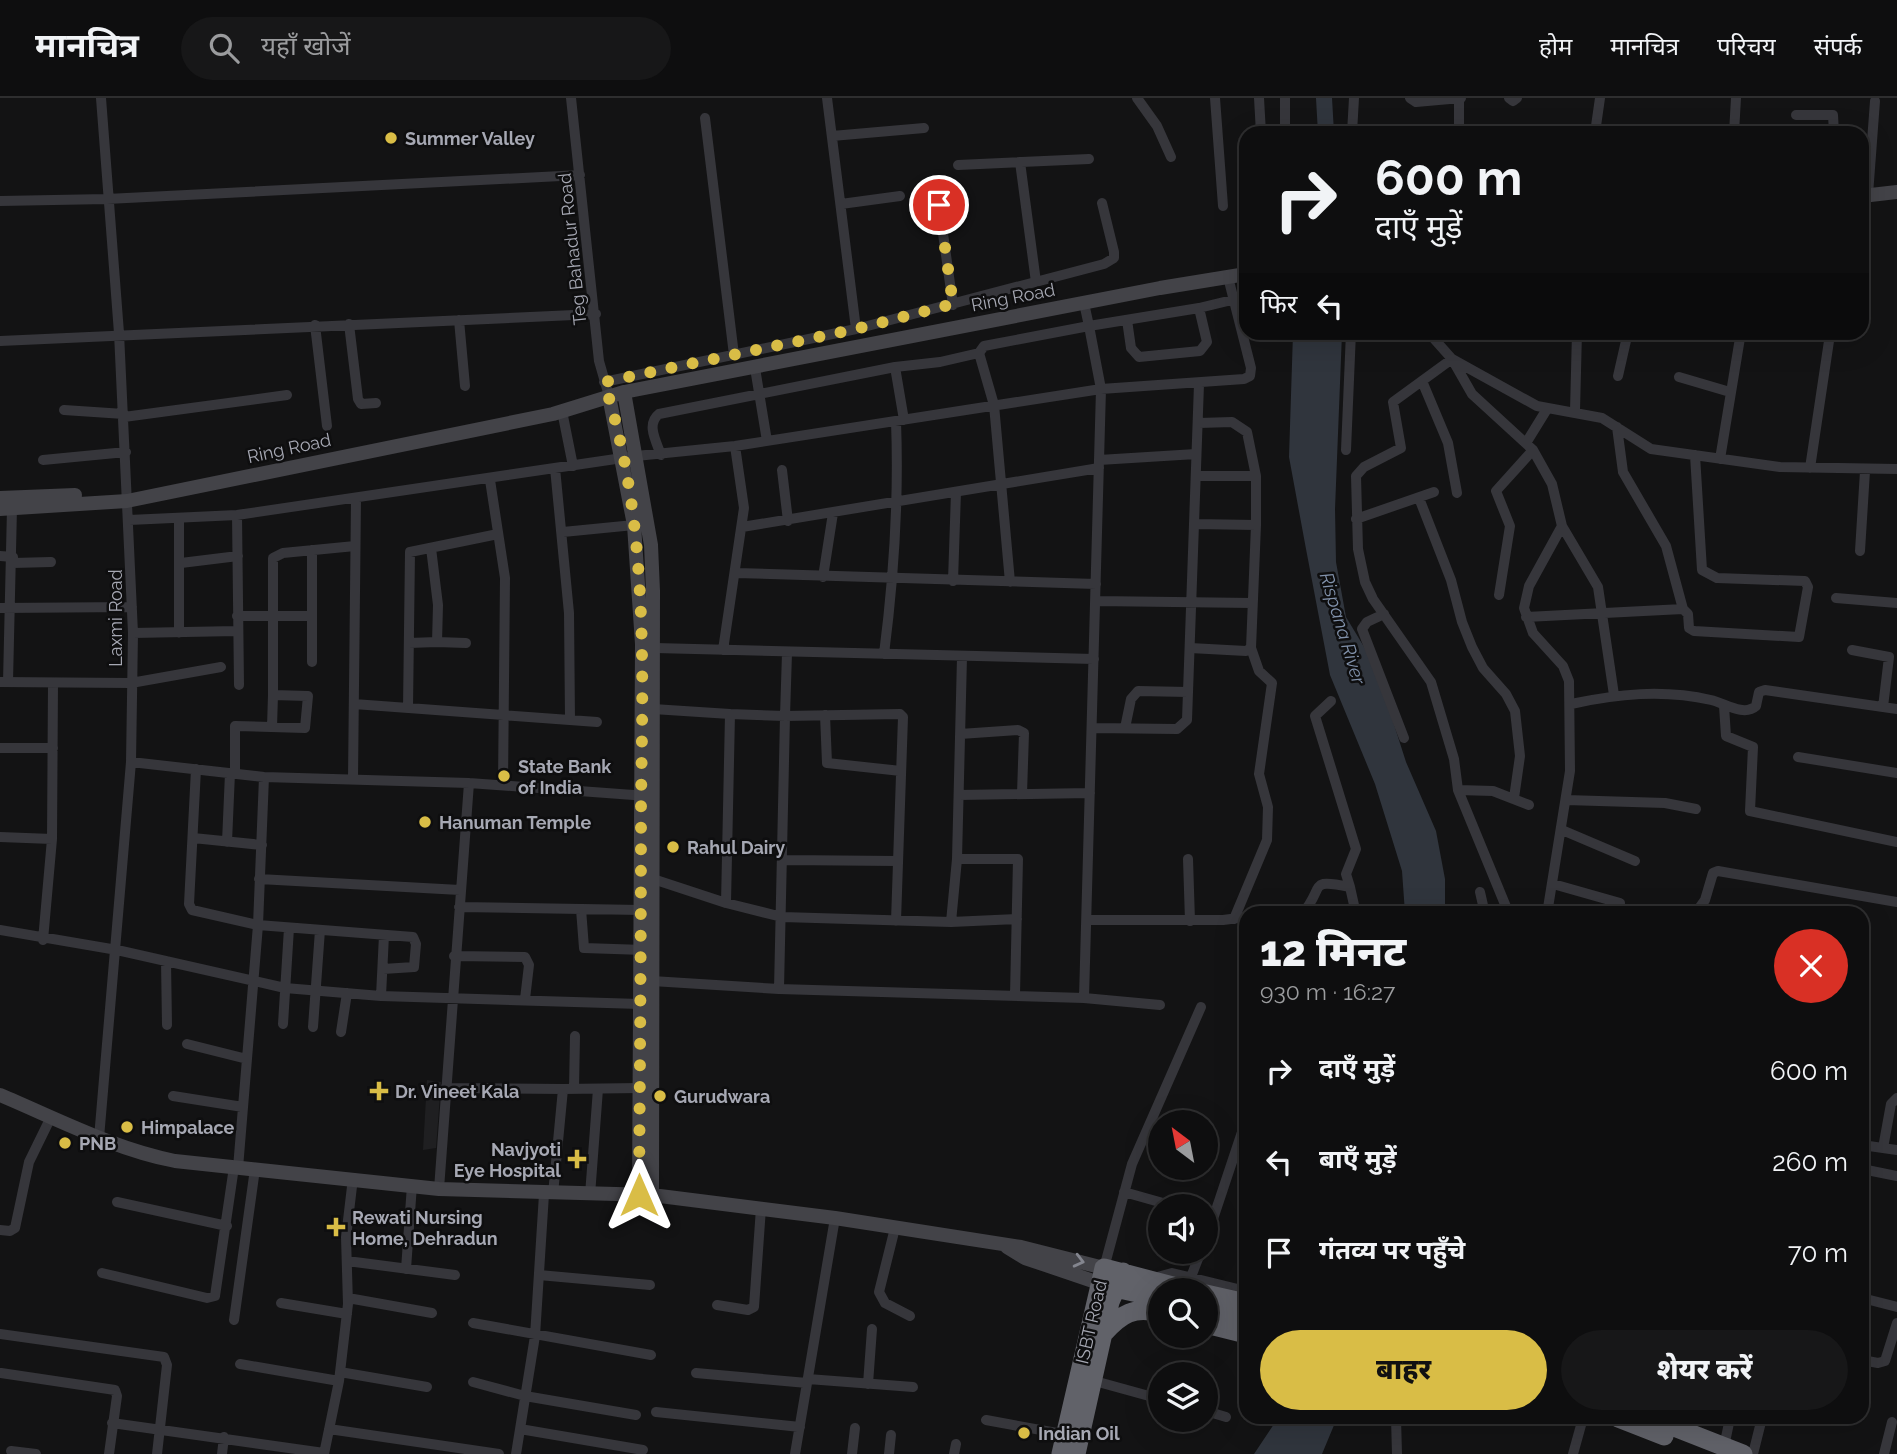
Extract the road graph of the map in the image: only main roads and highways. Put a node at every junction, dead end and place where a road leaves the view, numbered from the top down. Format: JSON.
{"nodes":[{"id":1,"x":1897,"y":192,"type":"edge"},
{"id":2,"x":1869,"y":195,"type":"edge"},
{"id":3,"x":1239,"y":275,"type":"edge"},
{"id":4,"x":616,"y":394,"type":"junction"},
{"id":5,"x":583,"y":404,"type":"junction"},
{"id":6,"x":629,"y":458,"type":"junction"},
{"id":7,"x":127,"y":496,"type":"junction"},
{"id":8,"x":0,"y":498,"type":"edge"},
{"id":9,"x":6,"y":508,"type":"edge"},
{"id":10,"x":647,"y":796,"type":"junction"},
{"id":11,"x":646,"y":950,"type":"junction"},
{"id":12,"x":0,"y":1095,"type":"edge"},
{"id":13,"x":645,"y":1195,"type":"junction"},
{"id":14,"x":1110,"y":1278,"type":"junction"},
{"id":15,"x":1148,"y":1279,"type":"edge"},
{"id":16,"x":1148,"y":1293,"type":"edge"},
{"id":17,"x":1218,"y":1297,"type":"edge"},
{"id":18,"x":1239,"y":1301,"type":"edge"},
{"id":19,"x":1218,"y":1311,"type":"edge"},
{"id":20,"x":1148,"y":1312,"type":"edge"},
{"id":21,"x":1239,"y":1315,"type":"edge"},
{"id":22,"x":1218,"y":1327,"type":"edge"},
{"id":23,"x":1239,"y":1332,"type":"edge"},
{"id":24,"x":1102,"y":1335,"type":"junction"},
{"id":25,"x":1637,"y":1424,"type":"edge"},
{"id":26,"x":1663,"y":1424,"type":"edge"},
{"id":27,"x":1073,"y":1442,"type":"edge"},
{"id":28,"x":1717,"y":1450,"type":"edge"},
{"id":29,"x":1061,"y":1454,"type":"edge"},
{"id":30,"x":1743,"y":1454,"type":"edge"}],
"edges":[{"from":1,"to":2,"type":"main road"},
{"from":3,"to":4,"type":"main road","name":"Ring Road"},
{"from":4,"to":5,"type":"main road","name":"Ring Road"},
{"from":4,"to":6,"type":"main road"},
{"from":5,"to":7,"type":"main road","name":"Ring Road"},
{"from":5,"to":7,"type":"main road","name":"Ring Road"},
{"from":6,"to":10,"type":"main road"},
{"from":6,"to":10,"type":"main road"},
{"from":7,"to":8,"type":"main road","name":"Ring Road"},
{"from":7,"to":9,"type":"main road","name":"Ring Road"},
{"from":10,"to":11,"type":"main road"},
{"from":10,"to":11,"type":"main road"},
{"from":11,"to":13,"type":"main road"},
{"from":11,"to":13,"type":"main road"},
{"from":12,"to":13,"type":"main road"},
{"from":13,"to":14,"type":"main road"},
{"from":14,"to":15,"type":"highway","name":"ISBT Road"},
{"from":14,"to":16,"type":"highway"},
{"from":14,"to":24,"type":"highway"},
{"from":14,"to":27,"type":"highway","name":"ISBT Road"},
{"from":17,"to":18,"type":"highway"},
{"from":19,"to":21,"type":"highway"},
{"from":20,"to":24,"type":"highway"},
{"from":22,"to":23,"type":"highway"},
{"from":24,"to":27,"type":"highway"},
{"from":25,"to":28,"type":"highway"},
{"from":26,"to":28,"type":"highway"},
{"from":27,"to":29,"type":"highway","name":"ISBT Road"},
{"from":28,"to":30,"type":"highway"}]}
